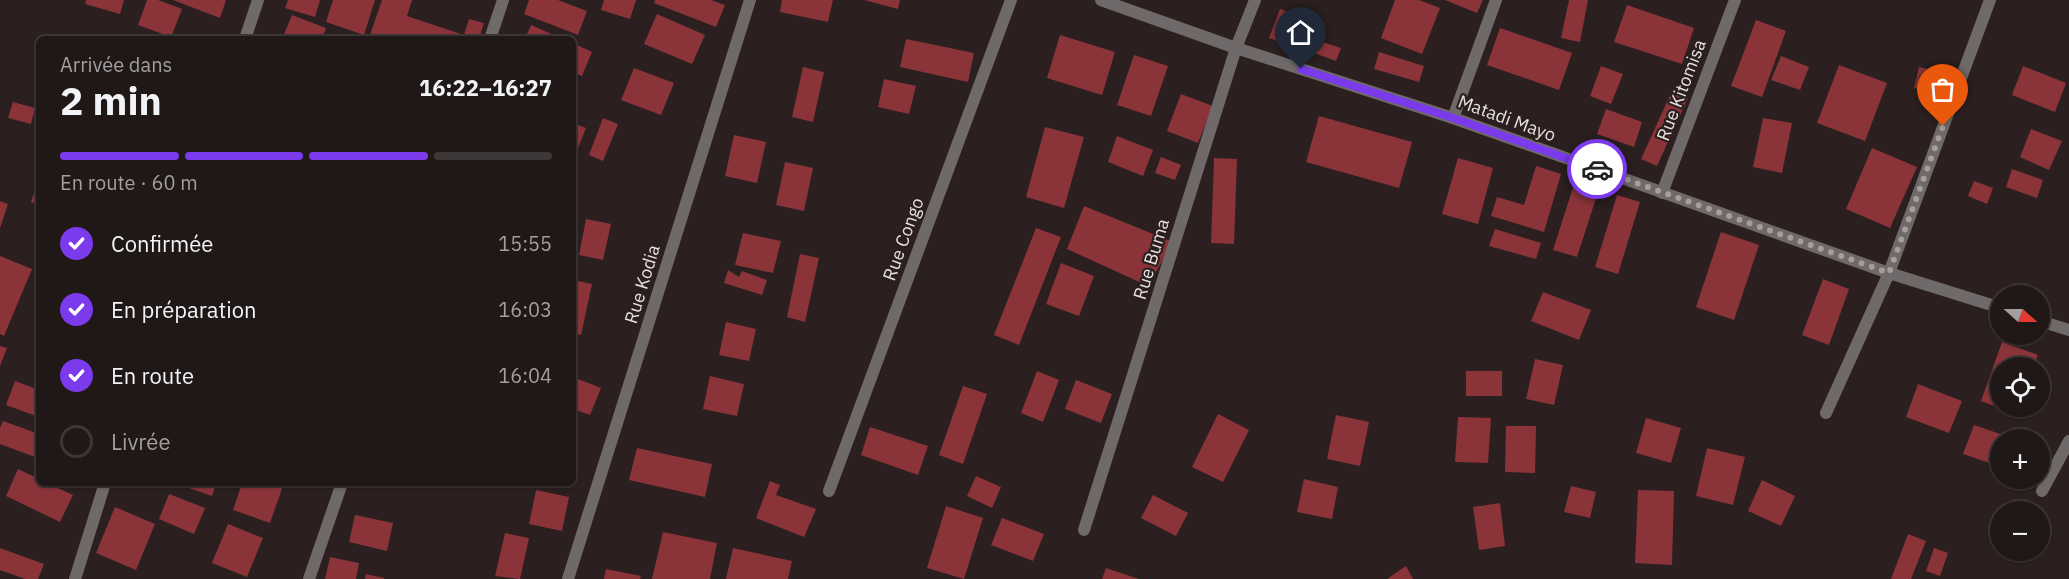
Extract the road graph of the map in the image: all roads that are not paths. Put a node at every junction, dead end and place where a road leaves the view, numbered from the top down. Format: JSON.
{"nodes":[{"id":1,"x":258,"y":0,"type":"edge"},
{"id":2,"x":503,"y":0,"type":"edge"},
{"id":3,"x":750,"y":0,"type":"edge"},
{"id":4,"x":1011,"y":0,"type":"edge"},
{"id":5,"x":1101,"y":0,"type":"edge"},
{"id":6,"x":1255,"y":0,"type":"edge"},
{"id":7,"x":1496,"y":0,"type":"edge"},
{"id":8,"x":1735,"y":0,"type":"edge"},
{"id":9,"x":1989,"y":0,"type":"edge"},
{"id":10,"x":247,"y":36,"type":"edge"},
{"id":11,"x":491,"y":36,"type":"edge"},
{"id":12,"x":1236,"y":48,"type":"junction"},
{"id":13,"x":1453,"y":118,"type":"junction"},
{"id":14,"x":1662,"y":193,"type":"junction"},
{"id":15,"x":1889,"y":273,"type":"junction"},
{"id":16,"x":1990,"y":305,"type":"edge"},
{"id":17,"x":2050,"y":324,"type":"edge"},
{"id":18,"x":2069,"y":330,"type":"edge"},
{"id":19,"x":1826,"y":412,"type":"dead end"},
{"id":20,"x":2069,"y":441,"type":"edge"},
{"id":21,"x":104,"y":486,"type":"edge"},
{"id":22,"x":341,"y":486,"type":"edge"},
{"id":23,"x":829,"y":491,"type":"dead end"},
{"id":24,"x":2042,"y":491,"type":"dead end"},
{"id":25,"x":1084,"y":530,"type":"dead end"},
{"id":26,"x":75,"y":579,"type":"edge"},
{"id":27,"x":309,"y":579,"type":"edge"},
{"id":28,"x":568,"y":579,"type":"edge"}],
"edges":[{"from":1,"to":10,"type":"street"},
{"from":2,"to":11,"type":"street"},
{"from":3,"to":28,"type":"street","name":"Rue Kodia"},
{"from":4,"to":23,"type":"street","name":"Rue Congo"},
{"from":5,"to":12,"type":"street","name":"Matadi Mayo"},
{"from":6,"to":12,"type":"street","name":"Rue Buma"},
{"from":7,"to":13,"type":"street"},
{"from":8,"to":14,"type":"street","name":"Rue Kitomisa"},
{"from":9,"to":15,"type":"street"},
{"from":12,"to":13,"type":"street","name":"Matadi Mayo"},
{"from":12,"to":25,"type":"street","name":"Rue Buma"},
{"from":13,"to":14,"type":"street","name":"Matadi Mayo"},
{"from":14,"to":15,"type":"street","name":"Matadi Mayo"},
{"from":15,"to":16,"type":"street","name":"Matadi Mayo"},
{"from":15,"to":19,"type":"street"},
{"from":17,"to":18,"type":"street"},
{"from":20,"to":24,"type":"street"},
{"from":21,"to":26,"type":"street"},
{"from":22,"to":27,"type":"street"}]}
